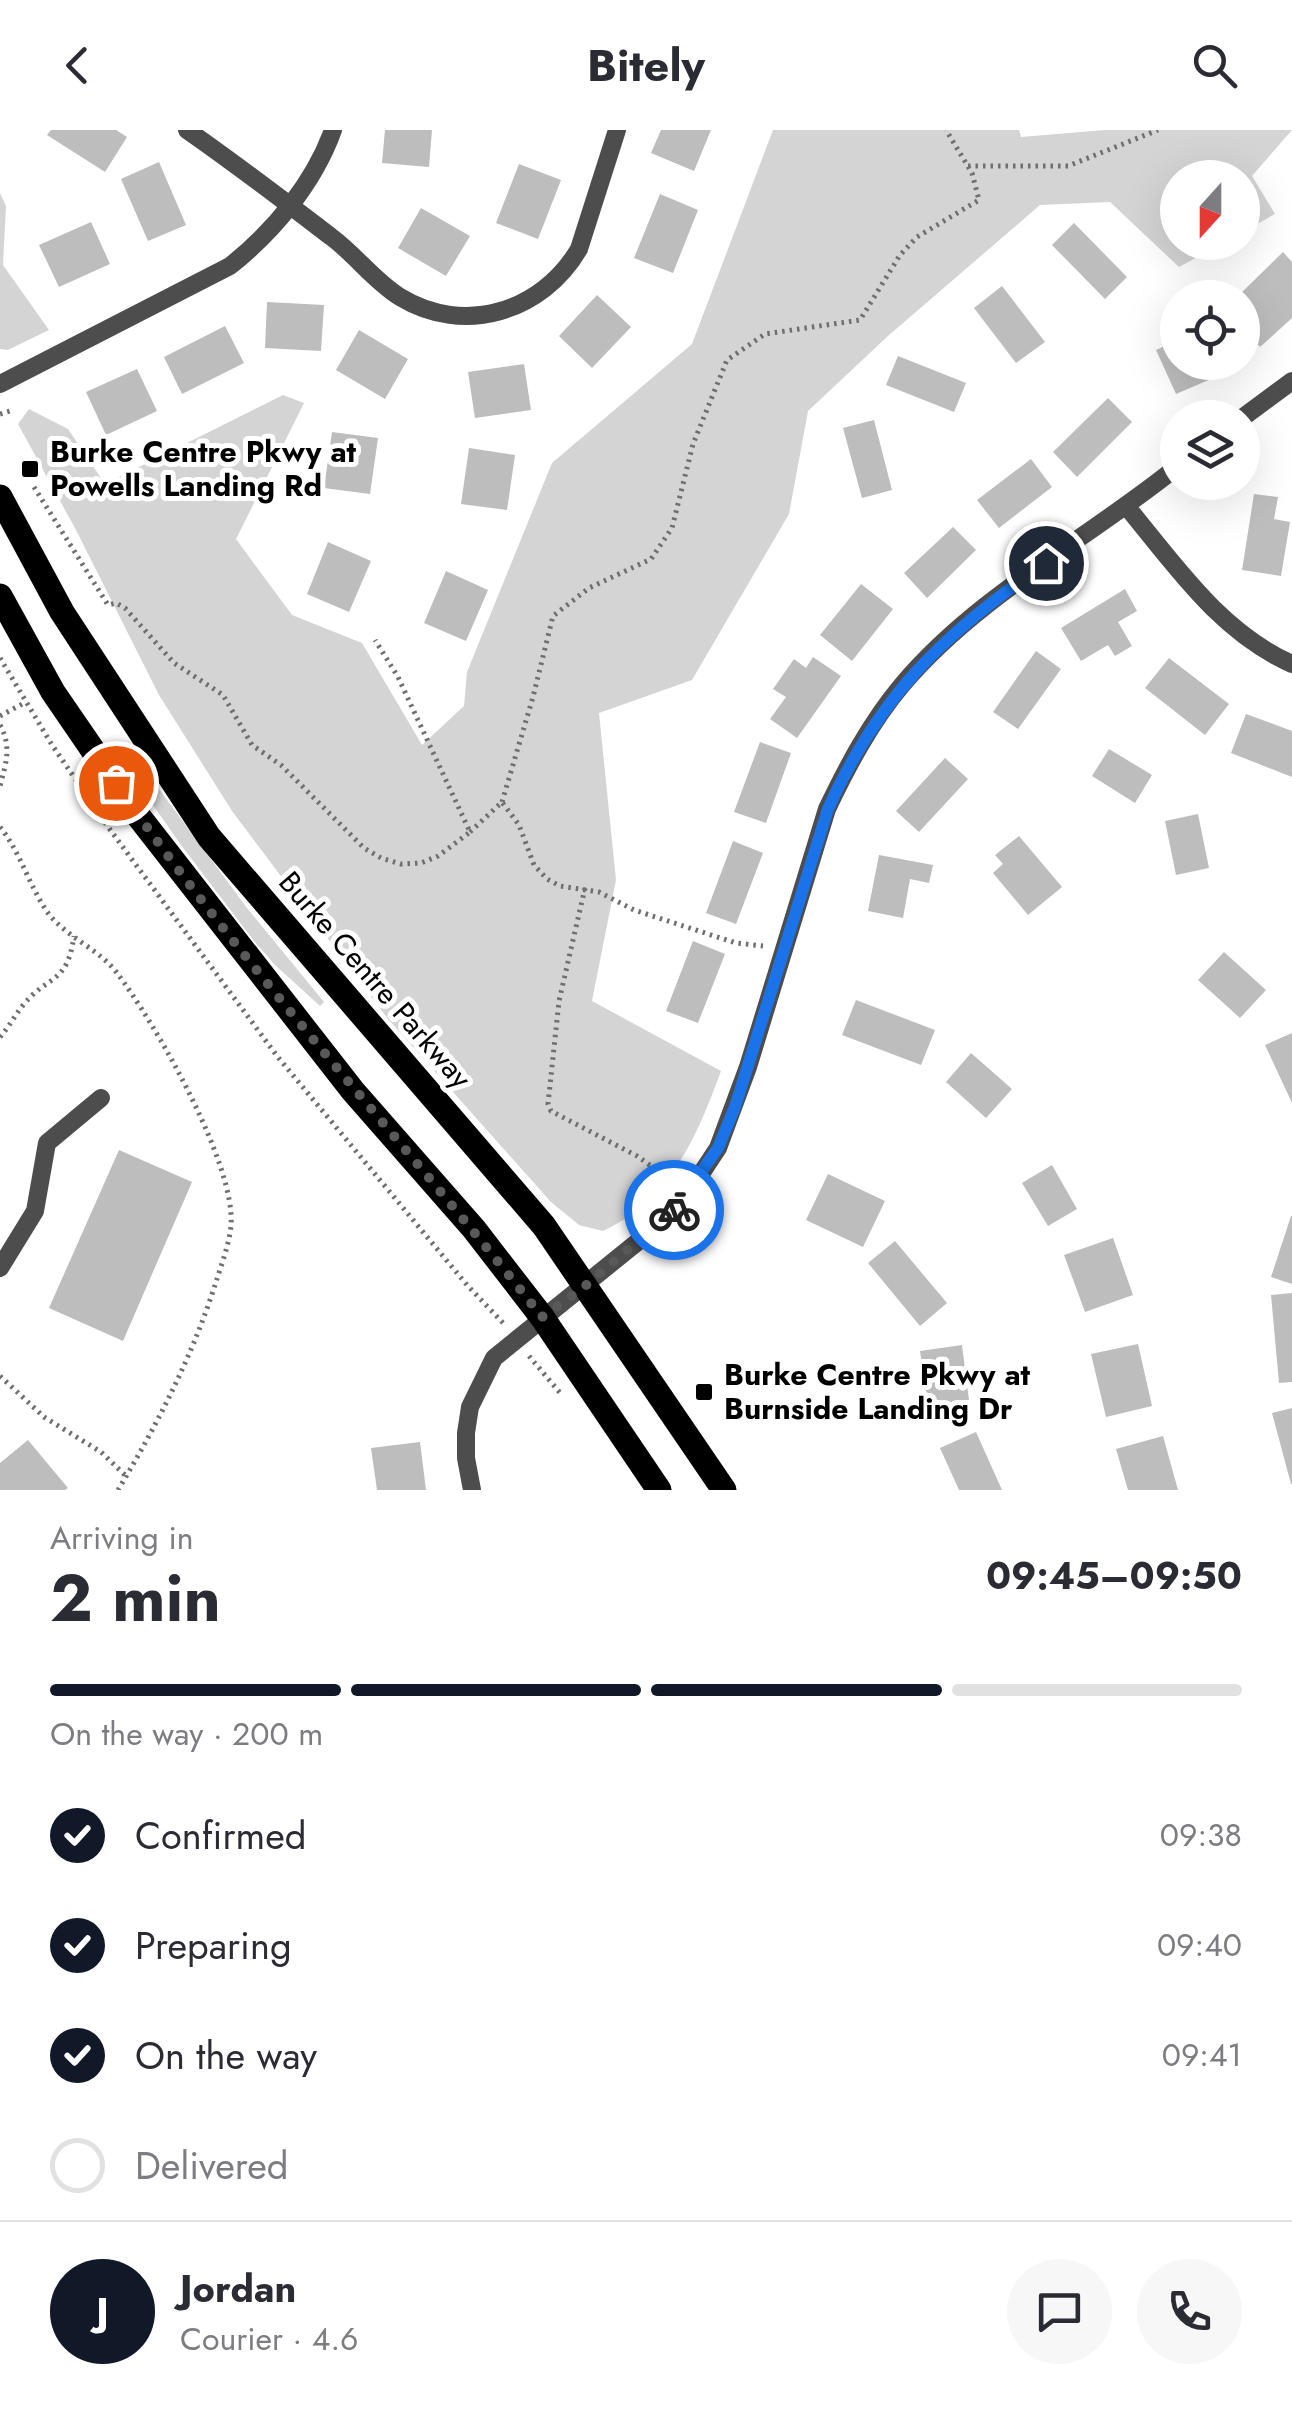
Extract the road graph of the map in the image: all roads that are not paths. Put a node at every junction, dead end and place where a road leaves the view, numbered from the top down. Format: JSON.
{"nodes":[{"id":1,"x":188,"y":130,"type":"edge"},
{"id":2,"x":333,"y":130,"type":"edge"},
{"id":3,"x":617,"y":130,"type":"edge"},
{"id":4,"x":291,"y":205,"type":"junction"},
{"id":5,"x":1292,"y":381,"type":"edge"},
{"id":6,"x":0,"y":384,"type":"edge"},
{"id":7,"x":1260,"y":405,"type":"edge"},
{"id":8,"x":1160,"y":480,"type":"edge"},
{"id":9,"x":0,"y":496,"type":"edge"},
{"id":10,"x":1127,"y":507,"type":"junction"},
{"id":11,"x":0,"y":596,"type":"edge"},
{"id":12,"x":1292,"y":664,"type":"edge"},
{"id":13,"x":102,"y":1098,"type":"dead end"},
{"id":14,"x":0,"y":1268,"type":"edge"},
{"id":15,"x":584,"y":1287,"type":"junction"},
{"id":16,"x":542,"y":1317,"type":"junction"},
{"id":17,"x":472,"y":1490,"type":"edge"},
{"id":18,"x":659,"y":1490,"type":"edge"},
{"id":19,"x":724,"y":1490,"type":"edge"}],
"edges":[{"from":1,"to":4,"type":"street"},
{"from":2,"to":4,"type":"street"},
{"from":3,"to":4,"type":"street"},
{"from":4,"to":6,"type":"street"},
{"from":5,"to":7,"type":"street"},
{"from":8,"to":10,"type":"street"},
{"from":9,"to":15,"type":"main road","name":"Burke Centre Parkway"},
{"from":10,"to":12,"type":"street"},
{"from":10,"to":15,"type":"street"},
{"from":11,"to":16,"type":"main road"},
{"from":13,"to":14,"type":"street"},
{"from":15,"to":16,"type":"street"},
{"from":15,"to":19,"type":"main road","name":"Burke Centre Parkway"},
{"from":16,"to":17,"type":"street"},
{"from":16,"to":18,"type":"main road"}]}
